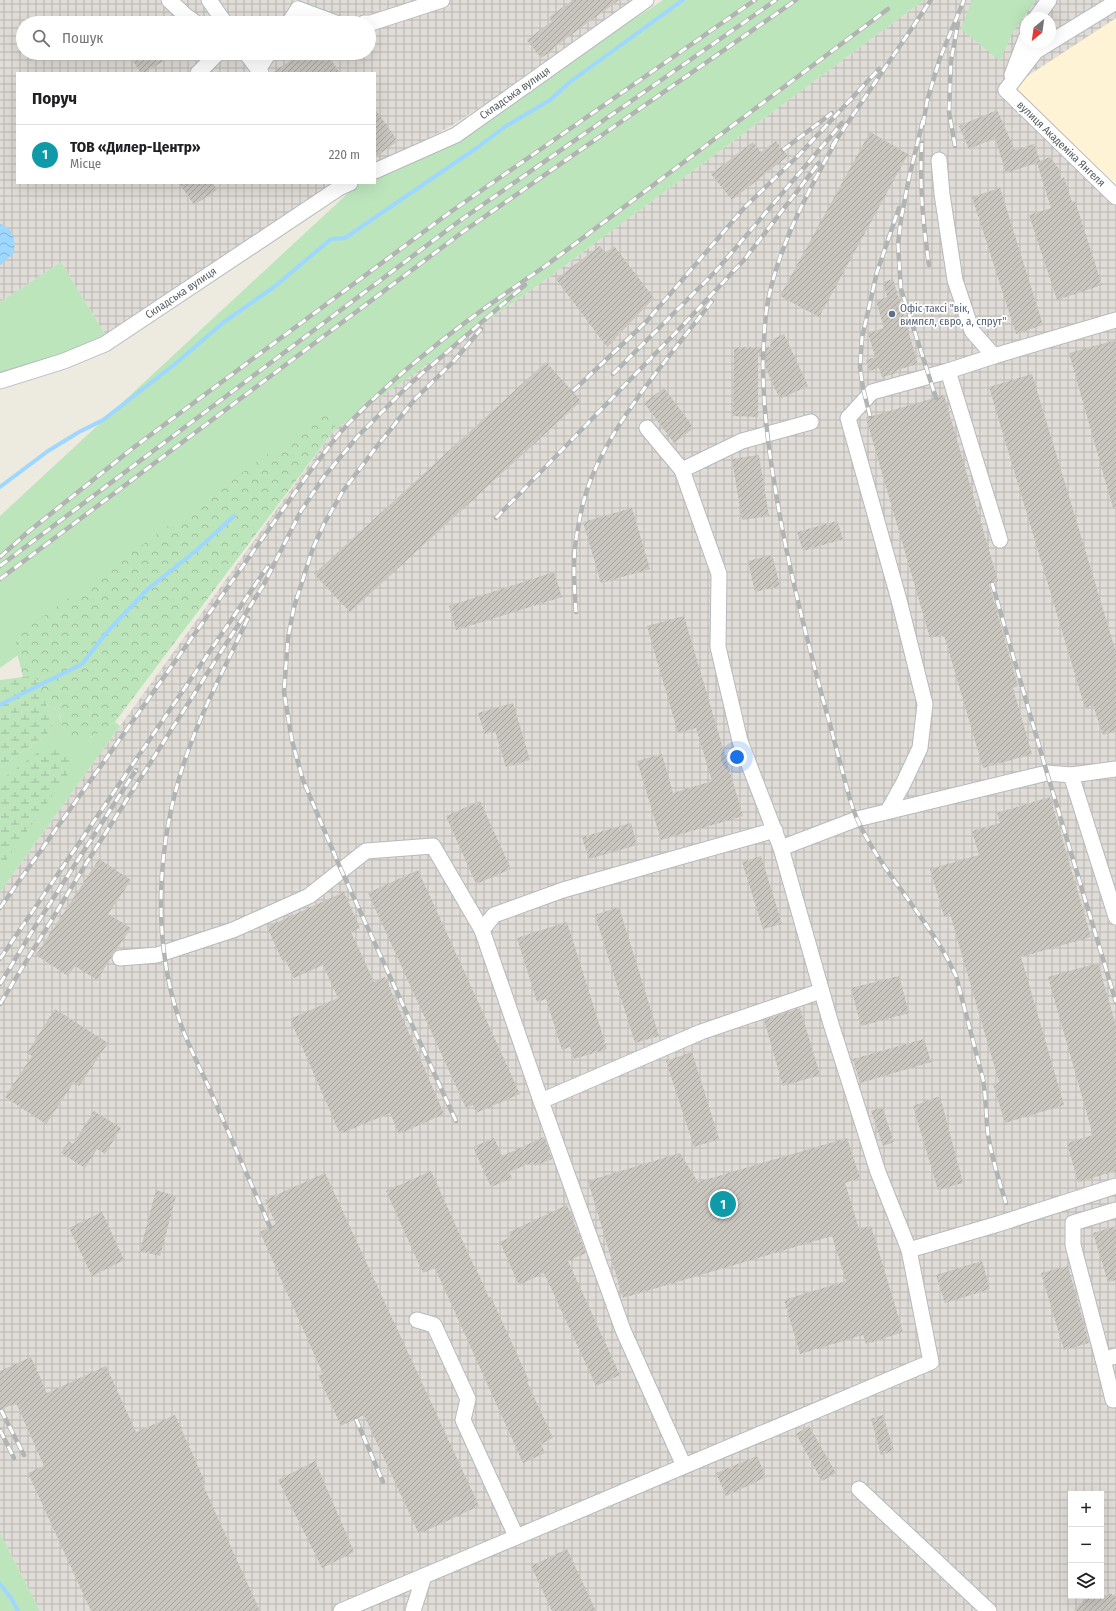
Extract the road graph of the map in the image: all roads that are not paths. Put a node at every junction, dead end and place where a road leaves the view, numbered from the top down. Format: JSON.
{"nodes":[{"id":1,"x":169,"y":0,"type":"edge"},
{"id":2,"x":209,"y":0,"type":"edge"},
{"id":3,"x":442,"y":0,"type":"edge"},
{"id":4,"x":646,"y":0,"type":"edge"},
{"id":5,"x":1049,"y":0,"type":"edge"},
{"id":6,"x":1116,"y":2,"type":"edge"},
{"id":7,"x":301,"y":4,"type":"edge"},
{"id":8,"x":1040,"y":12,"type":"edge"},
{"id":9,"x":186,"y":16,"type":"edge"},
{"id":10,"x":220,"y":16,"type":"edge"},
{"id":11,"x":293,"y":16,"type":"edge"},
{"id":12,"x":323,"y":16,"type":"edge"},
{"id":13,"x":376,"y":21,"type":"edge"},
{"id":14,"x":1022,"y":48,"type":"edge"},
{"id":15,"x":211,"y":60,"type":"edge"},
{"id":16,"x":251,"y":60,"type":"edge"},
{"id":17,"x":265,"y":60,"type":"edge"},
{"id":18,"x":199,"y":72,"type":"edge"},
{"id":19,"x":259,"y":72,"type":"edge"},
{"id":20,"x":1006,"y":90,"type":"junction"},
{"id":21,"x":939,"y":160,"type":"dead end"},
{"id":22,"x":376,"y":171,"type":"edge"},
{"id":23,"x":348,"y":184,"type":"edge"},
{"id":24,"x":1116,"y":197,"type":"edge"},
{"id":25,"x":1116,"y":320,"type":"edge"},
{"id":26,"x":994,"y":356,"type":"junction"},
{"id":27,"x":948,"y":371,"type":"junction"},
{"id":28,"x":0,"y":382,"type":"edge"},
{"id":29,"x":811,"y":422,"type":"dead end"},
{"id":30,"x":647,"y":428,"type":"dead end"},
{"id":31,"x":682,"y":470,"type":"junction"},
{"id":32,"x":1000,"y":540,"type":"dead end"},
{"id":33,"x":1116,"y":769,"type":"edge"},
{"id":34,"x":1071,"y":775,"type":"junction"},
{"id":35,"x":888,"y":811,"type":"junction"},
{"id":36,"x":774,"y":830,"type":"junction"},
{"id":37,"x":781,"y":848,"type":"junction"},
{"id":38,"x":1116,"y":917,"type":"edge"},
{"id":39,"x":482,"y":930,"type":"junction"},
{"id":40,"x":120,"y":958,"type":"dead end"},
{"id":41,"x":821,"y":991,"type":"junction"},
{"id":42,"x":541,"y":1101,"type":"junction"},
{"id":43,"x":1116,"y":1186,"type":"edge"},
{"id":44,"x":1116,"y":1210,"type":"edge"},
{"id":45,"x":909,"y":1250,"type":"junction"},
{"id":46,"x":417,"y":1320,"type":"dead end"},
{"id":47,"x":1110,"y":1358,"type":"edge"},
{"id":48,"x":1113,"y":1400,"type":"dead end"},
{"id":49,"x":684,"y":1466,"type":"junction"},
{"id":50,"x":859,"y":1489,"type":"dead end"},
{"id":51,"x":516,"y":1536,"type":"junction"},
{"id":52,"x":424,"y":1576,"type":"junction"},
{"id":53,"x":341,"y":1611,"type":"edge"},
{"id":54,"x":413,"y":1611,"type":"edge"},
{"id":55,"x":989,"y":1611,"type":"edge"}],
"edges":[{"from":1,"to":9,"type":"street"},
{"from":2,"to":10,"type":"street"},
{"from":3,"to":13,"type":"street"},
{"from":4,"to":22,"type":"street","name":"Складська вулиця"},
{"from":5,"to":8,"type":"street"},
{"from":6,"to":20,"type":"street"},
{"from":7,"to":11,"type":"street"},
{"from":7,"to":12,"type":"street"},
{"from":14,"to":20,"type":"street"},
{"from":15,"to":18,"type":"street"},
{"from":16,"to":19,"type":"street"},
{"from":17,"to":19,"type":"street"},
{"from":20,"to":24,"type":"street","name":"вулиця Академіка Янгеля"},
{"from":21,"to":26,"type":"street"},
{"from":23,"to":28,"type":"street","name":"Складська вулиця"},
{"from":25,"to":26,"type":"street"},
{"from":26,"to":27,"type":"street"},
{"from":27,"to":32,"type":"street"},
{"from":27,"to":35,"type":"street"},
{"from":29,"to":31,"type":"street"},
{"from":30,"to":31,"type":"street"},
{"from":31,"to":36,"type":"street"},
{"from":33,"to":34,"type":"street"},
{"from":34,"to":35,"type":"street"},
{"from":34,"to":38,"type":"street"},
{"from":35,"to":37,"type":"street"},
{"from":36,"to":37,"type":"street"},
{"from":36,"to":39,"type":"street"},
{"from":37,"to":41,"type":"street"},
{"from":39,"to":40,"type":"street"},
{"from":39,"to":42,"type":"street"},
{"from":41,"to":42,"type":"street"},
{"from":41,"to":45,"type":"street"},
{"from":42,"to":49,"type":"street"},
{"from":43,"to":45,"type":"street"},
{"from":44,"to":47,"type":"street"},
{"from":45,"to":49,"type":"street"},
{"from":46,"to":51,"type":"street"},
{"from":47,"to":48,"type":"street"},
{"from":49,"to":51,"type":"street"},
{"from":50,"to":55,"type":"street"},
{"from":51,"to":52,"type":"street"},
{"from":52,"to":53,"type":"street"},
{"from":52,"to":54,"type":"street"}]}
